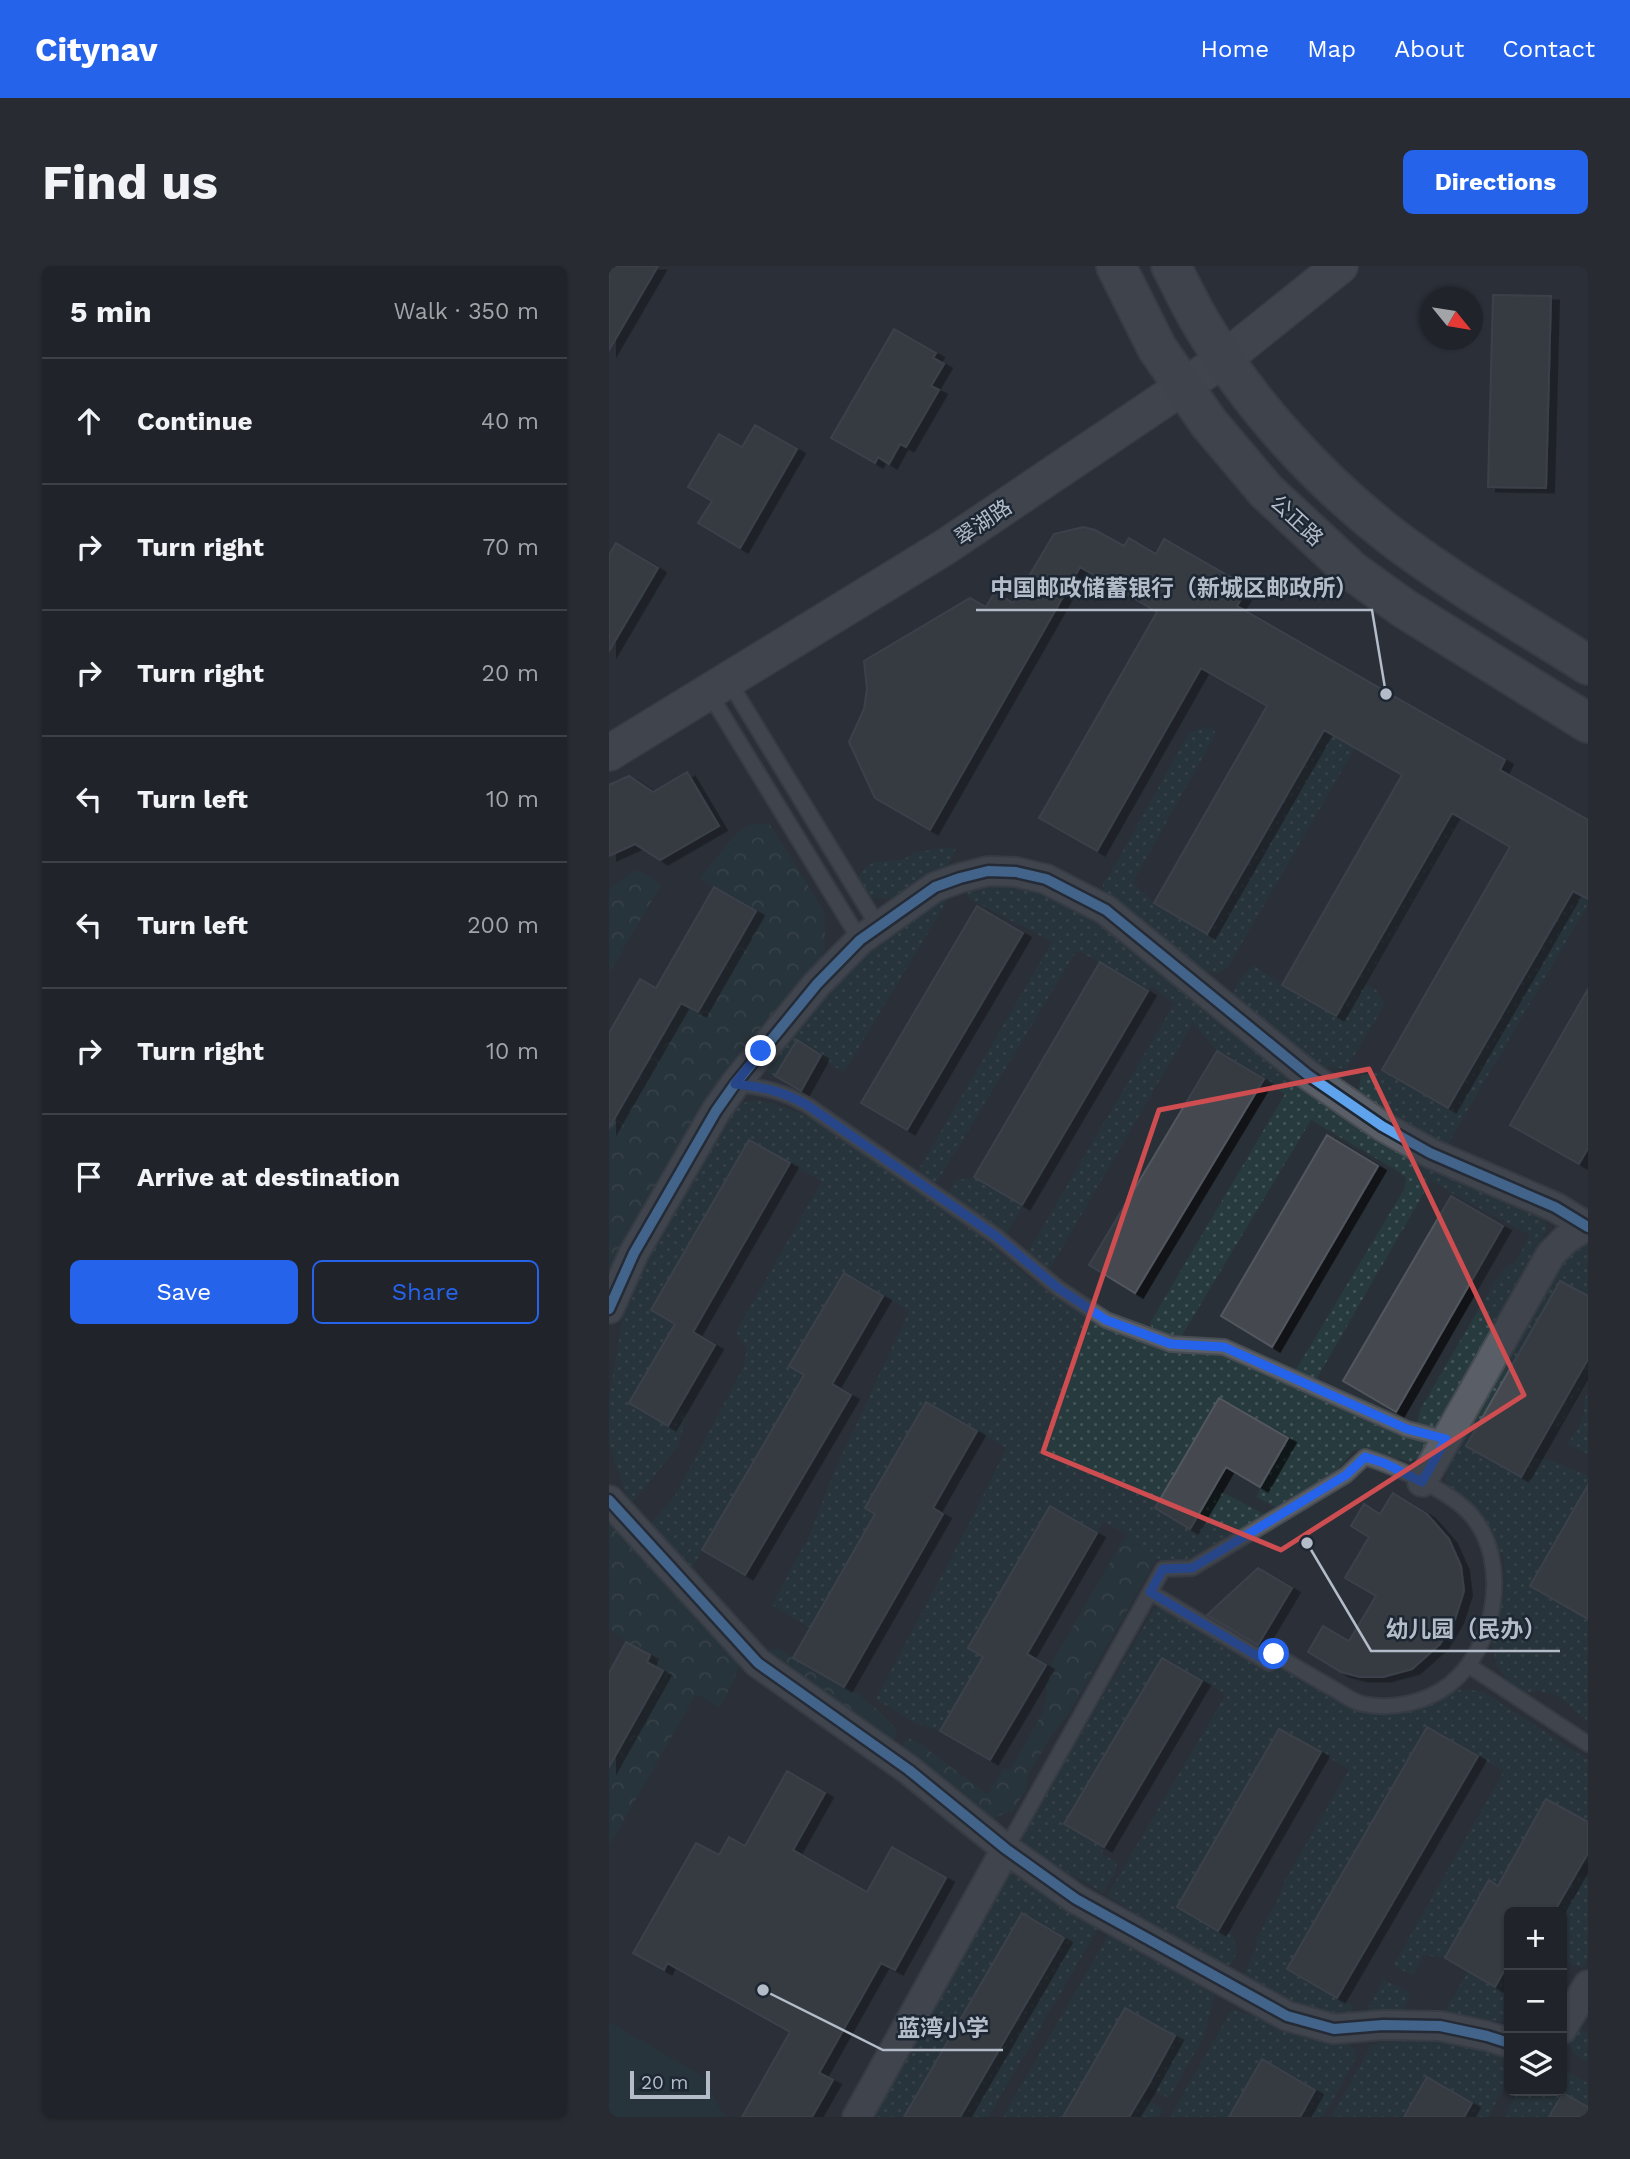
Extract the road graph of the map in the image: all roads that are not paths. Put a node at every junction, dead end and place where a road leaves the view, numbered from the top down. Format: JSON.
{"nodes":[{"id":1,"x":1116,"y":266,"type":"edge"},
{"id":2,"x":1171,"y":266,"type":"edge"},
{"id":3,"x":1340,"y":266,"type":"edge"},
{"id":4,"x":1224,"y":359,"type":"junction"},
{"id":5,"x":1184,"y":387,"type":"junction"},
{"id":6,"x":1588,"y":665,"type":"edge"},
{"id":7,"x":719,"y":687,"type":"junction"},
{"id":8,"x":1588,"y":723,"type":"edge"},
{"id":9,"x":609,"y":753,"type":"edge"},
{"id":10,"x":869,"y":933,"type":"junction"},
{"id":11,"x":735,"y":1084,"type":"junction"},
{"id":12,"x":1587,"y":1226,"type":"edge"},
{"id":13,"x":609,"y":1309,"type":"edge"},
{"id":14,"x":1446,"y":1439,"type":"junction"},
{"id":15,"x":1422,"y":1482,"type":"junction"},
{"id":16,"x":609,"y":1500,"type":"edge"},
{"id":17,"x":1150,"y":1592,"type":"junction"},
{"id":18,"x":1468,"y":1665,"type":"junction"},
{"id":19,"x":1588,"y":1744,"type":"edge"},
{"id":20,"x":1006,"y":1849,"type":"junction"},
{"id":21,"x":1588,"y":1985,"type":"edge"},
{"id":22,"x":1567,"y":2021,"type":"edge"},
{"id":23,"x":1504,"y":2041,"type":"edge"},
{"id":24,"x":857,"y":2117,"type":"edge"}],
"edges":[{"from":1,"to":5,"type":"main road","name":"公正路"},
{"from":2,"to":4,"type":"main road"},
{"from":3,"to":4,"type":"street","name":"翠湖路"},
{"from":4,"to":5,"type":"street","name":"翠湖路"},
{"from":4,"to":6,"type":"main road"},
{"from":5,"to":7,"type":"street","name":"翠湖路"},
{"from":5,"to":8,"type":"main road","name":"公正路"},
{"from":7,"to":9,"type":"street","name":"翠湖路"},
{"from":7,"to":10,"type":"lane"},
{"from":7,"to":10,"type":"lane"},
{"from":10,"to":11,"type":"street"},
{"from":10,"to":12,"type":"street"},
{"from":11,"to":13,"type":"street"},
{"from":11,"to":14,"type":"lane"},
{"from":12,"to":14,"type":"street"},
{"from":14,"to":15,"type":"street"},
{"from":15,"to":17,"type":"lane"},
{"from":15,"to":18,"type":"lane"},
{"from":16,"to":20,"type":"street"},
{"from":17,"to":18,"type":"lane"},
{"from":17,"to":20,"type":"lane"},
{"from":18,"to":19,"type":"lane"},
{"from":20,"to":23,"type":"street"},
{"from":20,"to":24,"type":"street"},
{"from":21,"to":22,"type":"street"}]}
